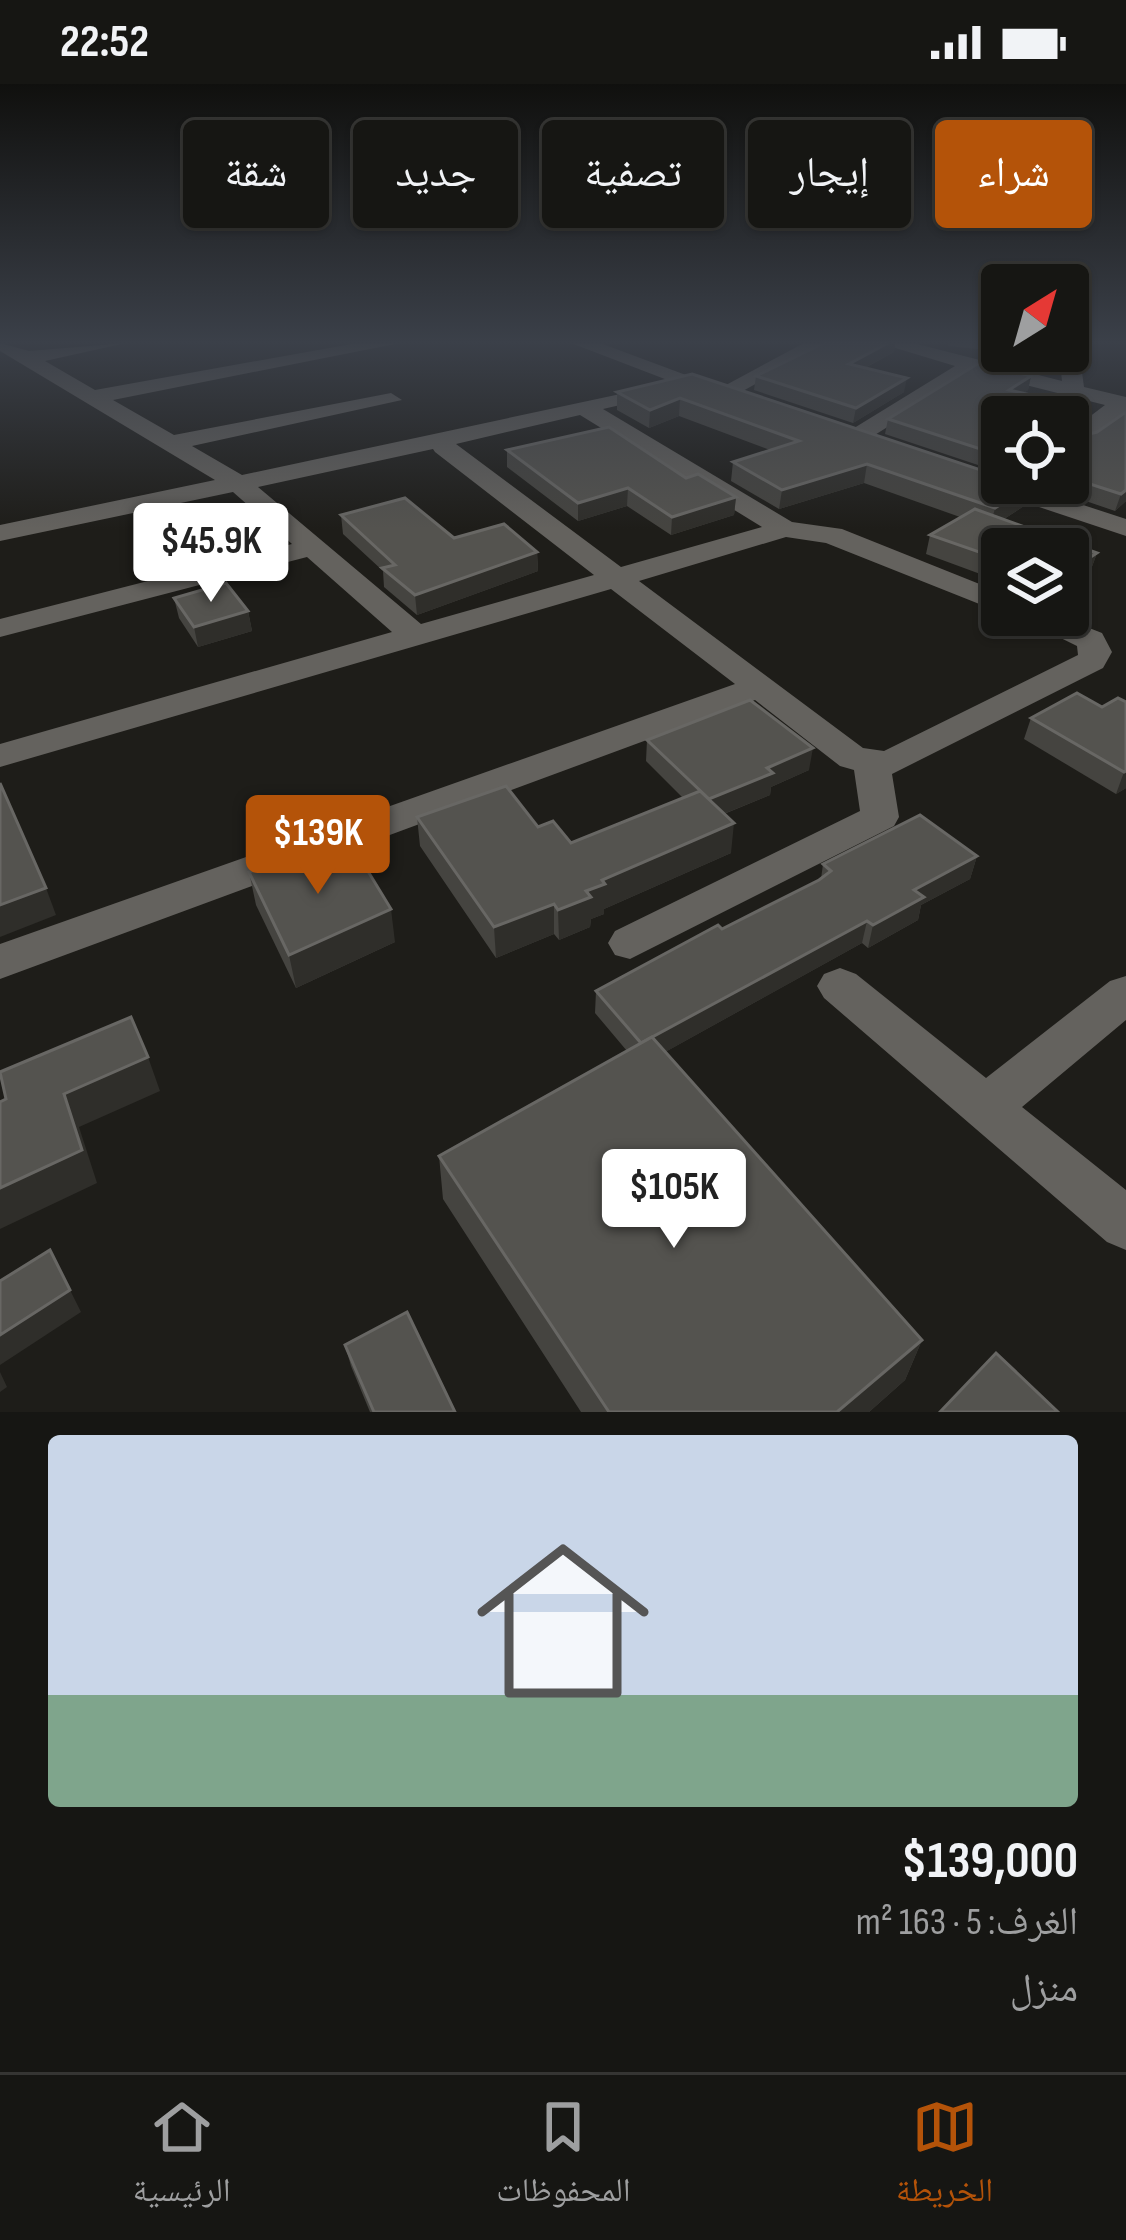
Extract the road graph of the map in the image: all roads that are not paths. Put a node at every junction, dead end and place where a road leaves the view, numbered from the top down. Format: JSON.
{"nodes":[{"id":1,"x":106,"y":405,"type":"edge"},
{"id":2,"x":365,"y":405,"type":"edge"},
{"id":3,"x":397,"y":405,"type":"edge"},
{"id":4,"x":597,"y":405,"type":"edge"},
{"id":5,"x":761,"y":405,"type":"edge"},
{"id":6,"x":906,"y":405,"type":"edge"},
{"id":7,"x":1121,"y":405,"type":"edge"},
{"id":8,"x":767,"y":407,"type":"edge"},
{"id":9,"x":585,"y":408,"type":"junction"},
{"id":10,"x":1089,"y":429,"type":"edge"},
{"id":11,"x":854,"y":437,"type":"edge"},
{"id":12,"x":443,"y":440,"type":"junction"},
{"id":13,"x":170,"y":443,"type":"junction"},
{"id":14,"x":964,"y":474,"type":"edge"},
{"id":15,"x":981,"y":478,"type":"edge"},
{"id":16,"x":238,"y":483,"type":"junction"},
{"id":17,"x":1061,"y":504,"type":"edge"},
{"id":18,"x":1126,"y":528,"type":"edge"},
{"id":19,"x":785,"y":530,"type":"junction"},
{"id":20,"x":0,"y":533,"type":"edge"},
{"id":21,"x":313,"y":547,"type":"junction"},
{"id":22,"x":616,"y":575,"type":"junction"},
{"id":23,"x":981,"y":595,"type":"edge"},
{"id":24,"x":0,"y":628,"type":"edge"},
{"id":25,"x":413,"y":634,"type":"junction"},
{"id":26,"x":1081,"y":636,"type":"edge"},
{"id":27,"x":757,"y":688,"type":"junction"},
{"id":28,"x":0,"y":755,"type":"edge"},
{"id":29,"x":872,"y":765,"type":"junction"},
{"id":30,"x":630,"y":943,"type":"dead end"},
{"id":31,"x":0,"y":962,"type":"edge"},
{"id":32,"x":840,"y":986,"type":"dead end"},
{"id":33,"x":1126,"y":994,"type":"edge"},
{"id":34,"x":986,"y":1107,"type":"junction"},
{"id":35,"x":1126,"y":1224,"type":"edge"}],
"edges":[{"from":1,"to":13,"type":"street"},
{"from":2,"to":13,"type":"street"},
{"from":3,"to":12,"type":"street"},
{"from":4,"to":9,"type":"street"},
{"from":5,"to":8,"type":"street"},
{"from":6,"to":11,"type":"street"},
{"from":7,"to":10,"type":"street"},
{"from":9,"to":12,"type":"street"},
{"from":9,"to":19,"type":"street"},
{"from":12,"to":16,"type":"street"},
{"from":12,"to":22,"type":"street"},
{"from":13,"to":16,"type":"street"},
{"from":14,"to":15,"type":"street"},
{"from":16,"to":20,"type":"street"},
{"from":16,"to":21,"type":"street"},
{"from":17,"to":18,"type":"street"},
{"from":19,"to":22,"type":"street"},
{"from":19,"to":23,"type":"street"},
{"from":21,"to":24,"type":"street"},
{"from":21,"to":25,"type":"street"},
{"from":22,"to":25,"type":"street"},
{"from":22,"to":27,"type":"street"},
{"from":25,"to":28,"type":"street"},
{"from":26,"to":29,"type":"street"},
{"from":27,"to":29,"type":"street"},
{"from":27,"to":31,"type":"street"},
{"from":29,"to":30,"type":"street"},
{"from":32,"to":34,"type":"street"},
{"from":33,"to":34,"type":"street"},
{"from":34,"to":35,"type":"street"}]}
